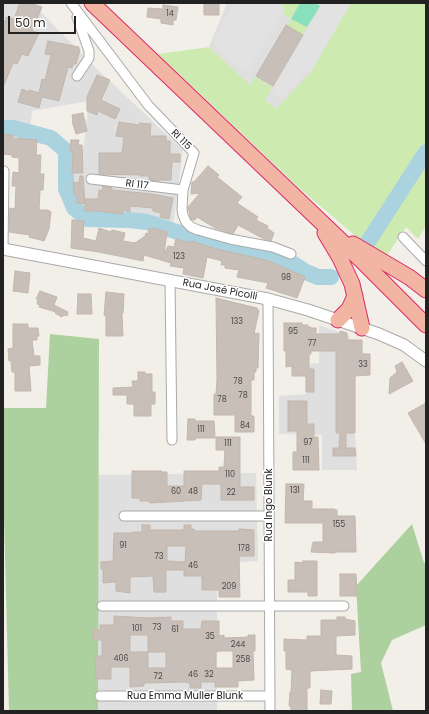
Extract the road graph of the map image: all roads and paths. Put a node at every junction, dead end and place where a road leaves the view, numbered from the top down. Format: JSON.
{"nodes":[{"id":1,"x":92,"y":3,"type":"edge"},
{"id":2,"x":73,"y":6,"type":"edge"},
{"id":3,"x":77,"y":76,"type":"dead end"},
{"id":4,"x":4,"y":171,"type":"dead end"},
{"id":5,"x":91,"y":179,"type":"dead end"},
{"id":6,"x":183,"y":190,"type":"junction"},
{"id":7,"x":310,"y":211,"type":"junction"},
{"id":8,"x":403,"y":237,"type":"dead end"},
{"id":9,"x":3,"y":249,"type":"edge"},
{"id":10,"x":291,"y":254,"type":"dead end"},
{"id":11,"x":426,"y":261,"type":"edge"},
{"id":12,"x":170,"y":280,"type":"junction"},
{"id":13,"x":426,"y":290,"type":"edge"},
{"id":14,"x":356,"y":296,"type":"junction"},
{"id":15,"x":268,"y":299,"type":"junction"},
{"id":16,"x":338,"y":320,"type":"junction"},
{"id":17,"x":426,"y":325,"type":"edge"},
{"id":18,"x":362,"y":328,"type":"junction"},
{"id":19,"x":426,"y":362,"type":"edge"},
{"id":20,"x":172,"y":440,"type":"dead end"},
{"id":21,"x":124,"y":516,"type":"dead end"},
{"id":22,"x":268,"y":516,"type":"junction"},
{"id":23,"x":102,"y":606,"type":"dead end"},
{"id":24,"x":344,"y":606,"type":"dead end"},
{"id":25,"x":270,"y":607,"type":"junction"},
{"id":26,"x":100,"y":696,"type":"dead end"},
{"id":27,"x":270,"y":696,"type":"junction"},
{"id":28,"x":270,"y":711,"type":"edge"}],
"edges":[{"from":1,"to":7,"type":"highway"},
{"from":2,"to":3,"type":"street"},
{"from":2,"to":6,"type":"street","name":"RI 115"},
{"from":4,"to":9,"type":"street"},
{"from":5,"to":6,"type":"street","name":"RI 117"},
{"from":6,"to":10,"type":"street","name":"RI 115"},
{"from":7,"to":13,"type":"highway"},
{"from":7,"to":14,"type":"highway"},
{"from":7,"to":17,"type":"highway"},
{"from":8,"to":11,"type":"street"},
{"from":9,"to":12,"type":"street","name":"Rua José Picolli"},
{"from":12,"to":15,"type":"street","name":"Rua José Picolli"},
{"from":12,"to":20,"type":"street"},
{"from":14,"to":16,"type":"highway"},
{"from":14,"to":18,"type":"highway"},
{"from":15,"to":16,"type":"street","name":"Rua José Picolli"},
{"from":15,"to":22,"type":"street","name":"Rua Ingo Blunk"},
{"from":16,"to":18,"type":"street","name":"Rua José Picolli"},
{"from":18,"to":19,"type":"street","name":"Rua José Picolli"},
{"from":21,"to":22,"type":"street"},
{"from":22,"to":25,"type":"street","name":"Rua Ingo Blunk"},
{"from":23,"to":25,"type":"street"},
{"from":24,"to":25,"type":"street"},
{"from":25,"to":27,"type":"street","name":"Rua Ingo Blunk"},
{"from":26,"to":27,"type":"street","name":"Rua Emma Muller Blunk"},
{"from":27,"to":28,"type":"street","name":"Rua Ingo Blunk"}]}
